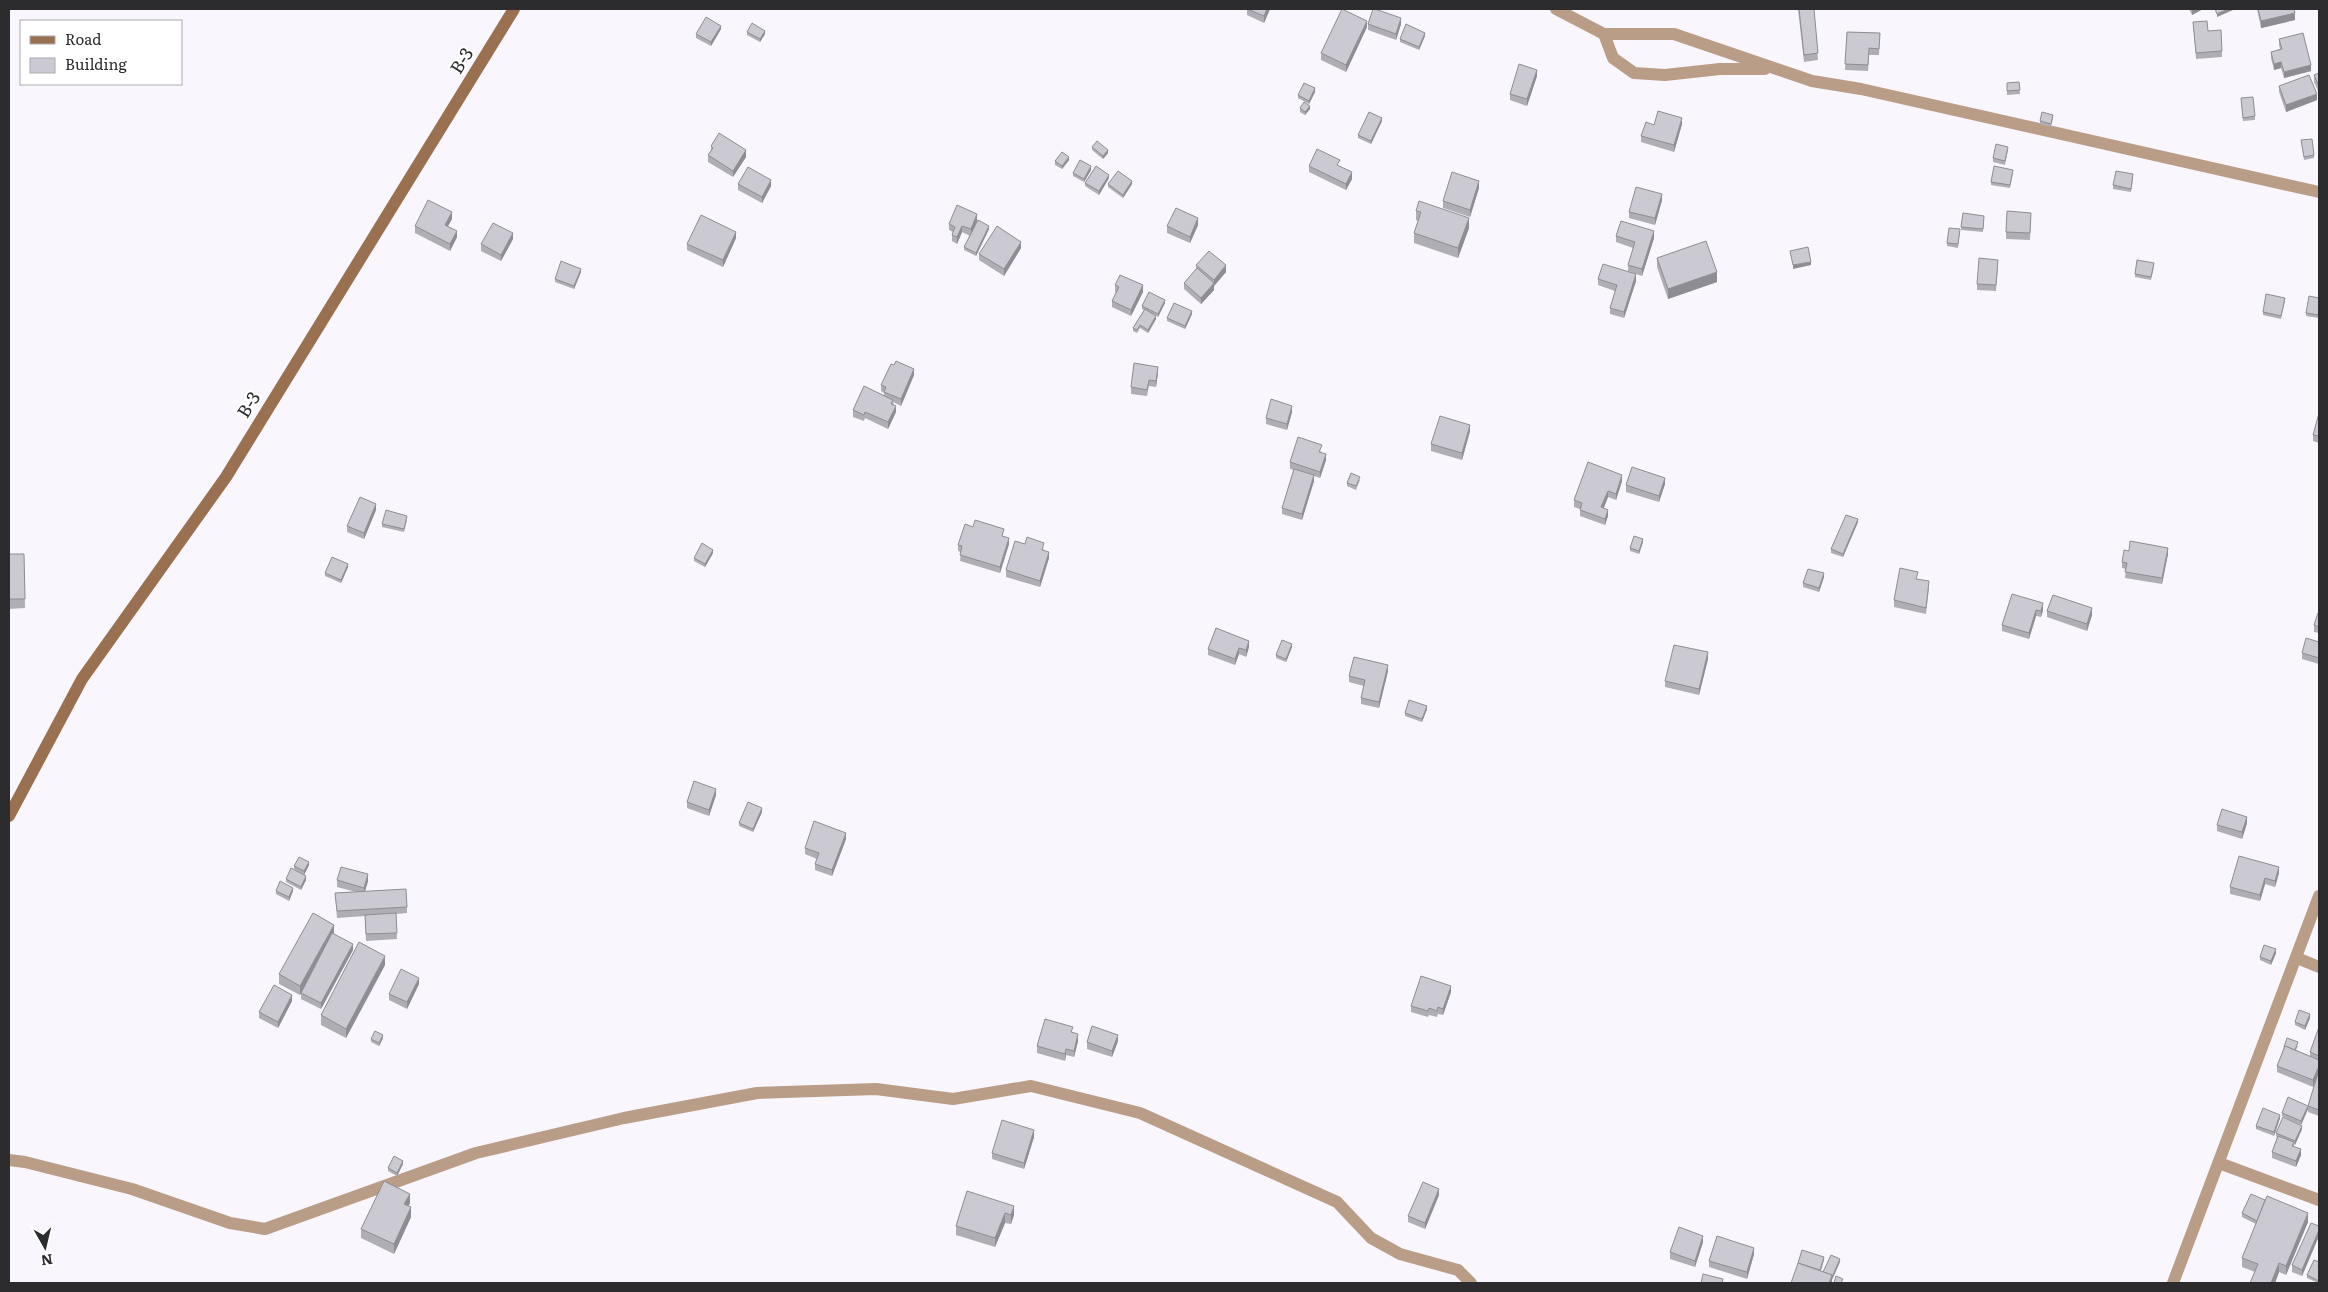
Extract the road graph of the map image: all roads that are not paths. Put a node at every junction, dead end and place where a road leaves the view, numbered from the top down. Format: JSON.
{"nodes":[{"id":1,"x":514,"y":9,"type":"edge"},
{"id":2,"x":1556,"y":9,"type":"edge"},
{"id":3,"x":1604,"y":34,"type":"junction"},
{"id":4,"x":1775,"y":69,"type":"junction"},
{"id":5,"x":2319,"y":192,"type":"edge"},
{"id":6,"x":9,"y":816,"type":"edge"},
{"id":7,"x":2319,"y":896,"type":"edge"},
{"id":8,"x":2297,"y":958,"type":"junction"},
{"id":9,"x":2319,"y":967,"type":"edge"},
{"id":10,"x":9,"y":1160,"type":"edge"},
{"id":11,"x":2218,"y":1163,"type":"junction"},
{"id":12,"x":2319,"y":1200,"type":"edge"},
{"id":13,"x":1471,"y":1283,"type":"edge"},
{"id":14,"x":2173,"y":1283,"type":"edge"}],
"edges":[{"from":1,"to":6,"type":"main road","name":"B-3"},
{"from":2,"to":3,"type":"street"},
{"from":3,"to":4,"type":"street"},
{"from":3,"to":4,"type":"street"},
{"from":4,"to":5,"type":"street"},
{"from":7,"to":8,"type":"street"},
{"from":8,"to":9,"type":"street"},
{"from":8,"to":11,"type":"street"},
{"from":10,"to":13,"type":"street"},
{"from":11,"to":12,"type":"street"},
{"from":11,"to":14,"type":"street"}]}
